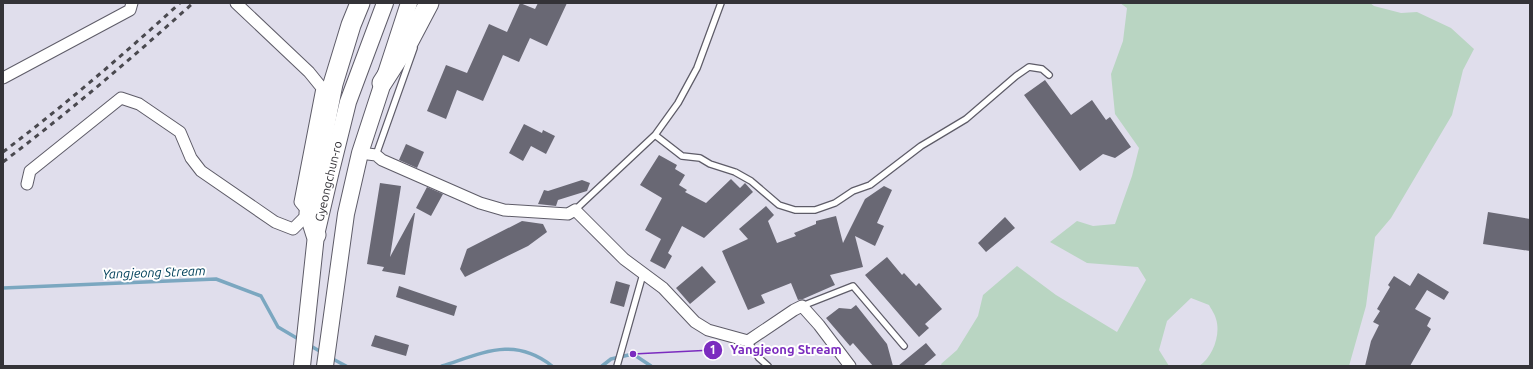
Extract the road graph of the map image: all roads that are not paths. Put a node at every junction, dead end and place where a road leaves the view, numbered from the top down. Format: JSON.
{"nodes":[{"id":1,"x":132,"y":3,"type":"edge"},
{"id":2,"x":236,"y":3,"type":"edge"},
{"id":3,"x":360,"y":3,"type":"edge"},
{"id":4,"x":385,"y":3,"type":"edge"},
{"id":5,"x":409,"y":3,"type":"edge"},
{"id":6,"x":429,"y":3,"type":"edge"},
{"id":7,"x":721,"y":3,"type":"edge"},
{"id":8,"x":416,"y":43,"type":"dead end"},
{"id":9,"x":1049,"y":75,"type":"dead end"},
{"id":10,"x":3,"y":78,"type":"edge"},
{"id":11,"x":382,"y":83,"type":"junction"},
{"id":12,"x":655,"y":135,"type":"junction"},
{"id":13,"x":360,"y":153,"type":"junction"},
{"id":14,"x":376,"y":155,"type":"junction"},
{"id":15,"x":27,"y":184,"type":"dead end"},
{"id":16,"x":575,"y":210,"type":"junction"},
{"id":17,"x":309,"y":213,"type":"junction"},
{"id":18,"x":316,"y":235,"type":"junction"},
{"id":19,"x":643,"y":274,"type":"junction"},
{"id":20,"x":802,"y":306,"type":"junction"},
{"id":21,"x":748,"y":341,"type":"junction"},
{"id":22,"x":904,"y":346,"type":"dead end"},
{"id":23,"x":302,"y":361,"type":"edge"},
{"id":24,"x":325,"y":366,"type":"edge"},
{"id":25,"x":617,"y":366,"type":"edge"},
{"id":26,"x":768,"y":366,"type":"edge"},
{"id":27,"x":850,"y":366,"type":"edge"}],
"edges":[{"from":1,"to":10,"type":"street"},
{"from":2,"to":17,"type":"street"},
{"from":3,"to":17,"type":"highway"},
{"from":4,"to":18,"type":"main road","name":"Gyeongchun-ro"},
{"from":5,"to":11,"type":"main road","name":"Gyeongchun-ro"},
{"from":6,"to":11,"type":"highway"},
{"from":7,"to":12,"type":"lane"},
{"from":8,"to":14,"type":"lane"},
{"from":9,"to":12,"type":"lane"},
{"from":11,"to":13,"type":"main road","name":"Gyeongchun-ro"},
{"from":12,"to":16,"type":"lane"},
{"from":13,"to":14,"type":"street"},
{"from":13,"to":24,"type":"main road","name":"Gyeongchun-ro"},
{"from":14,"to":16,"type":"street"},
{"from":15,"to":17,"type":"street"},
{"from":16,"to":19,"type":"street"},
{"from":17,"to":18,"type":"highway"},
{"from":18,"to":23,"type":"main road","name":"Gyeongchun-ro"},
{"from":19,"to":21,"type":"street"},
{"from":19,"to":25,"type":"lane"},
{"from":20,"to":21,"type":"street"},
{"from":20,"to":22,"type":"lane"},
{"from":20,"to":27,"type":"street"},
{"from":21,"to":26,"type":"lane"}]}
